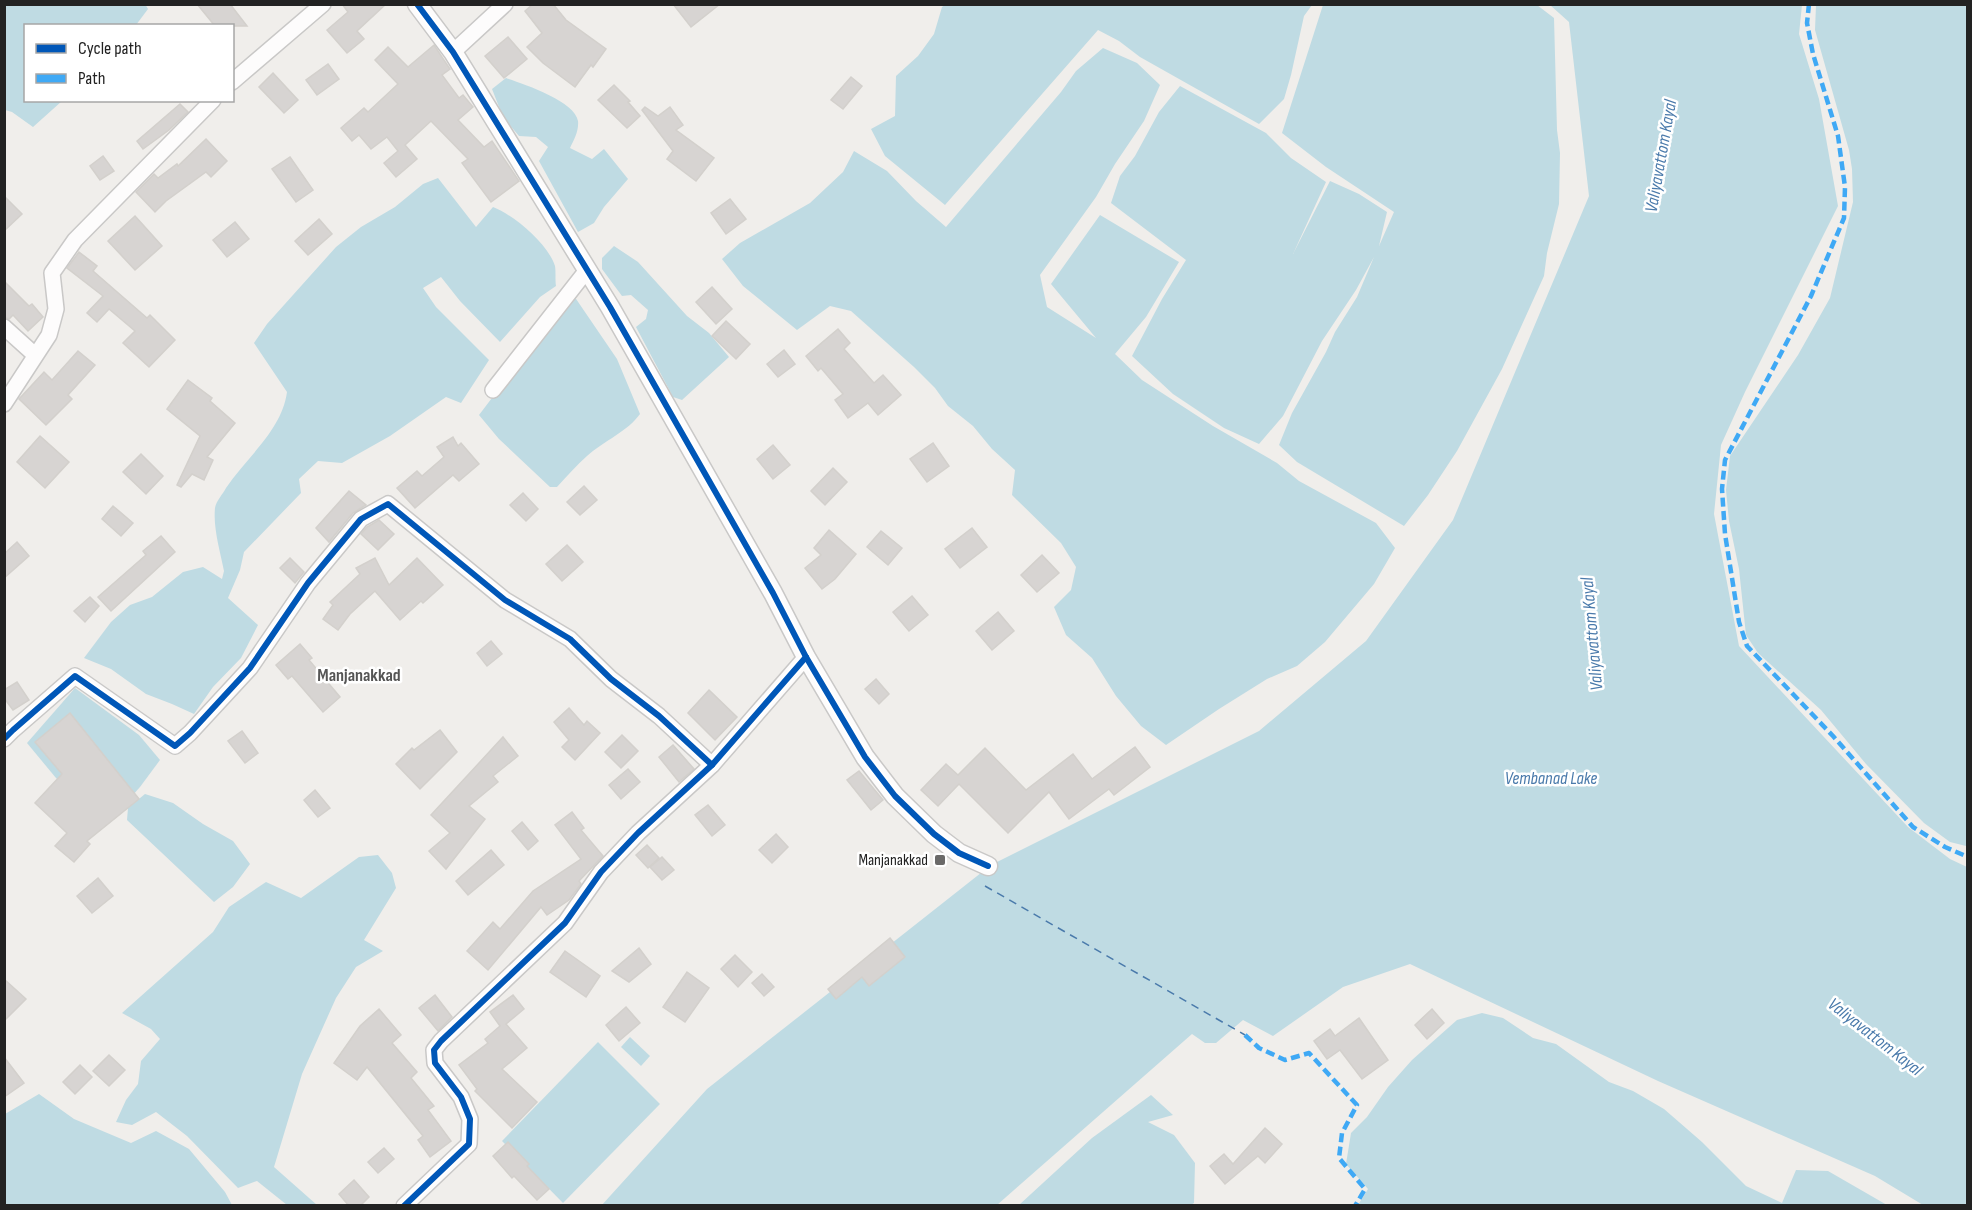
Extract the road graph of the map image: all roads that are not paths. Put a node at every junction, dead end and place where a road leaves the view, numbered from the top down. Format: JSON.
{"nodes":[{"id":1,"x":323,"y":4,"type":"edge"},
{"id":2,"x":417,"y":4,"type":"edge"},
{"id":3,"x":505,"y":4,"type":"edge"},
{"id":4,"x":453,"y":52,"type":"junction"},
{"id":5,"x":234,"y":80,"type":"edge"},
{"id":6,"x":211,"y":102,"type":"edge"},
{"id":7,"x":587,"y":270,"type":"junction"},
{"id":8,"x":4,"y":327,"type":"edge"},
{"id":9,"x":35,"y":356,"type":"junction"},
{"id":10,"x":493,"y":390,"type":"dead end"},
{"id":11,"x":4,"y":404,"type":"edge"},
{"id":12,"x":806,"y":657,"type":"junction"},
{"id":13,"x":4,"y":739,"type":"edge"},
{"id":14,"x":712,"y":765,"type":"junction"},
{"id":15,"x":988,"y":866,"type":"dead end"},
{"id":16,"x":404,"y":1206,"type":"edge"}],
"edges":[{"from":1,"to":5,"type":"street"},
{"from":2,"to":4,"type":"street"},
{"from":3,"to":4,"type":"street"},
{"from":4,"to":7,"type":"street"},
{"from":6,"to":9,"type":"street"},
{"from":7,"to":10,"type":"street"},
{"from":7,"to":12,"type":"street"},
{"from":8,"to":9,"type":"street"},
{"from":9,"to":11,"type":"street"},
{"from":12,"to":14,"type":"street"},
{"from":12,"to":15,"type":"street"},
{"from":13,"to":14,"type":"street"},
{"from":14,"to":16,"type":"street"}]}
